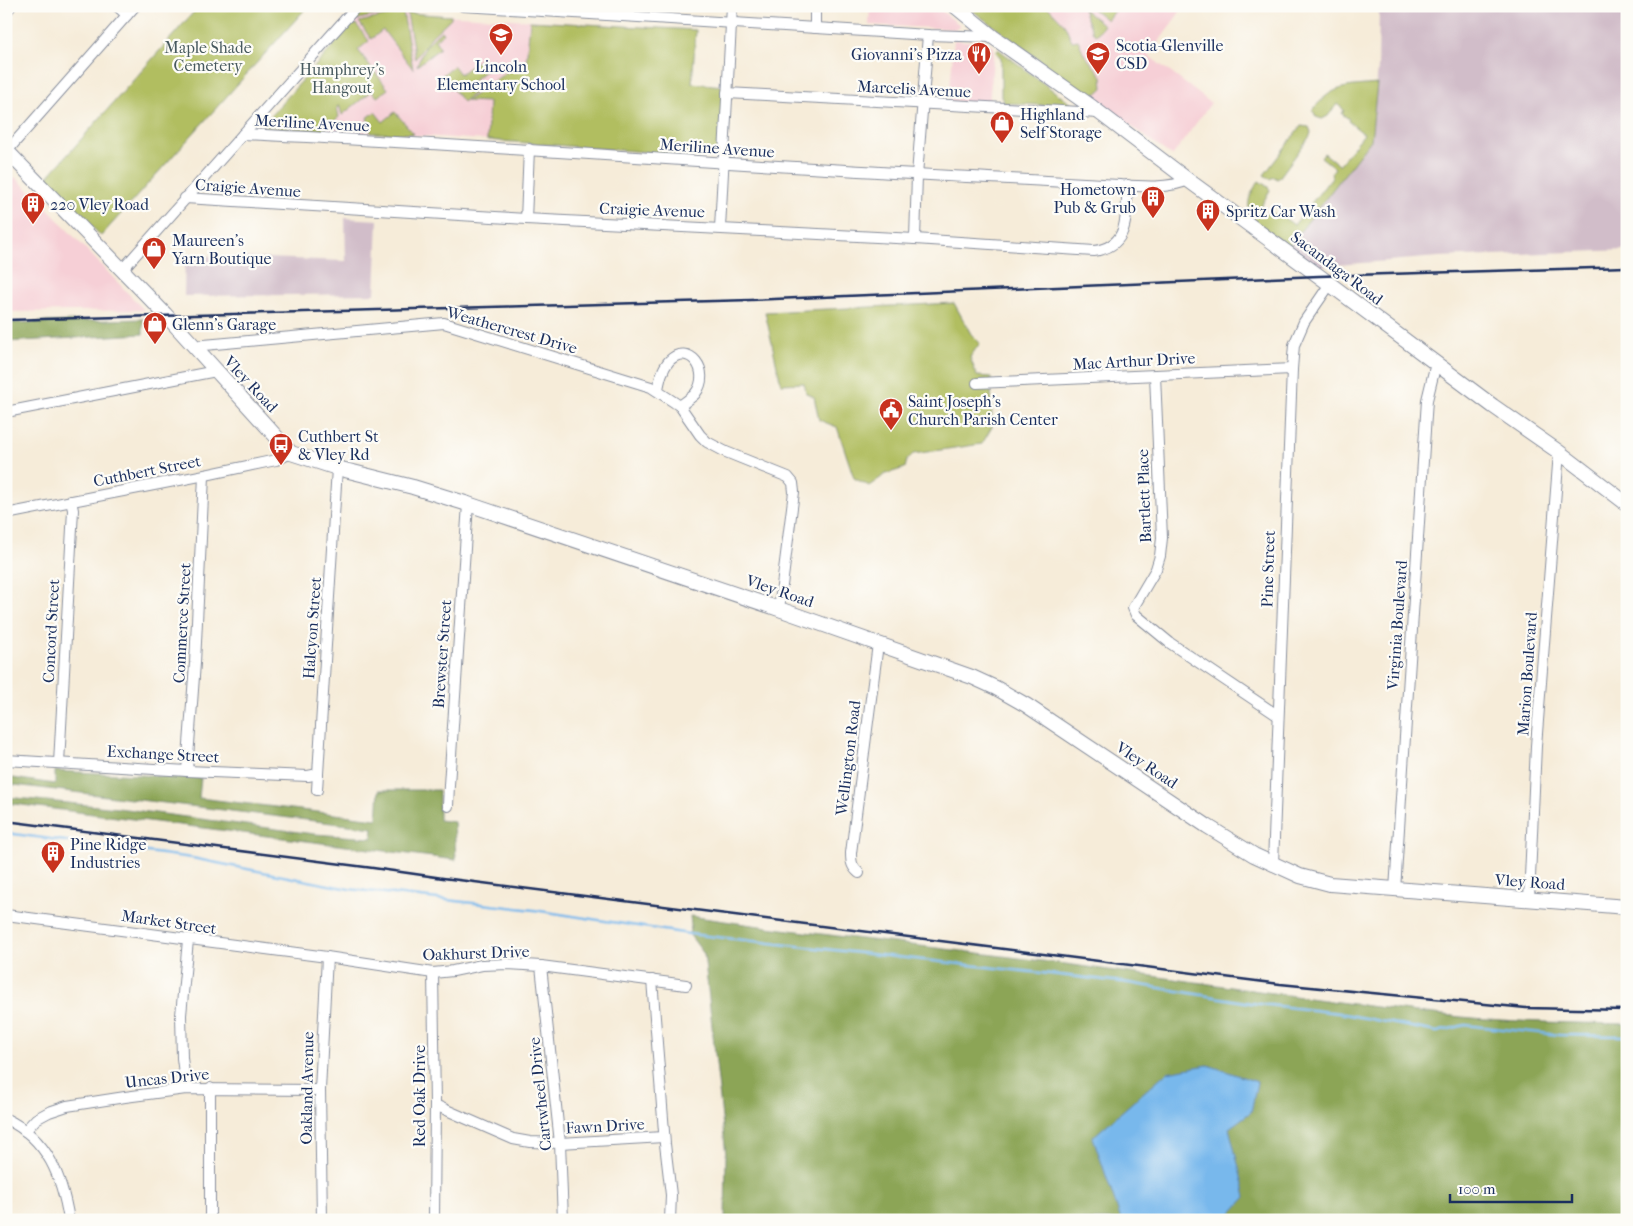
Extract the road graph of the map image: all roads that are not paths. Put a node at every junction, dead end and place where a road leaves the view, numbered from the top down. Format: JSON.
{"nodes":[{"id":1,"x":11,"y":6,"type":"edge"},
{"id":2,"x":117,"y":6,"type":"edge"},
{"id":3,"x":135,"y":6,"type":"edge"},
{"id":4,"x":358,"y":6,"type":"edge"},
{"id":5,"x":463,"y":6,"type":"edge"},
{"id":6,"x":732,"y":6,"type":"edge"},
{"id":7,"x":816,"y":6,"type":"edge"},
{"id":8,"x":955,"y":6,"type":"edge"},
{"id":9,"x":6,"y":12,"type":"edge"},
{"id":10,"x":127,"y":15,"type":"junction"},
{"id":11,"x":731,"y":23,"type":"junction"},
{"id":12,"x":815,"y":28,"type":"junction"},
{"id":13,"x":928,"y":35,"type":"junction"},
{"id":14,"x":993,"y":37,"type":"junction"},
{"id":15,"x":727,"y":93,"type":"junction"},
{"id":16,"x":922,"y":104,"type":"junction"},
{"id":17,"x":1100,"y":113,"type":"junction"},
{"id":18,"x":243,"y":134,"type":"junction"},
{"id":19,"x":529,"y":149,"type":"junction"},
{"id":20,"x":6,"y":150,"type":"edge"},
{"id":21,"x":723,"y":164,"type":"junction"},
{"id":22,"x":918,"y":175,"type":"junction"},
{"id":23,"x":1188,"y":180,"type":"junction"},
{"id":24,"x":1128,"y":185,"type":"junction"},
{"id":25,"x":185,"y":198,"type":"junction"},
{"id":26,"x":526,"y":220,"type":"junction"},
{"id":27,"x":720,"y":228,"type":"junction"},
{"id":28,"x":915,"y":239,"type":"junction"},
{"id":29,"x":122,"y":270,"type":"junction"},
{"id":30,"x":1330,"y":284,"type":"junction"},
{"id":31,"x":193,"y":346,"type":"junction"},
{"id":32,"x":1436,"y":364,"type":"junction"},
{"id":33,"x":1292,"y":369,"type":"junction"},
{"id":34,"x":216,"y":371,"type":"junction"},
{"id":35,"x":1154,"y":375,"type":"junction"},
{"id":36,"x":977,"y":383,"type":"dead end"},
{"id":37,"x":658,"y":389,"type":"junction"},
{"id":38,"x":680,"y":406,"type":"junction"},
{"id":39,"x":6,"y":412,"type":"edge"},
{"id":40,"x":1559,"y":452,"type":"junction"},
{"id":41,"x":291,"y":453,"type":"junction"},
{"id":42,"x":337,"y":468,"type":"junction"},
{"id":43,"x":204,"y":476,"type":"junction"},
{"id":44,"x":71,"y":501,"type":"junction"},
{"id":45,"x":468,"y":504,"type":"junction"},
{"id":46,"x":1627,"y":504,"type":"edge"},
{"id":47,"x":6,"y":514,"type":"edge"},
{"id":48,"x":779,"y":609,"type":"junction"},
{"id":49,"x":878,"y":644,"type":"junction"},
{"id":50,"x":1277,"y":715,"type":"junction"},
{"id":51,"x":6,"y":760,"type":"edge"},
{"id":52,"x":59,"y":763,"type":"junction"},
{"id":53,"x":187,"y":771,"type":"junction"},
{"id":54,"x":318,"y":774,"type":"junction"},
{"id":55,"x":317,"y":790,"type":"dead end"},
{"id":56,"x":448,"y":806,"type":"dead end"},
{"id":57,"x":1273,"y":864,"type":"junction"},
{"id":58,"x":859,"y":873,"type":"dead end"},
{"id":59,"x":1395,"y":890,"type":"junction"},
{"id":60,"x":1529,"y":899,"type":"junction"},
{"id":61,"x":1627,"y":907,"type":"edge"},
{"id":62,"x":6,"y":915,"type":"edge"},
{"id":63,"x":188,"y":940,"type":"junction"},
{"id":64,"x":327,"y":958,"type":"junction"},
{"id":65,"x":542,"y":966,"type":"junction"},
{"id":66,"x":434,"y":973,"type":"junction"},
{"id":67,"x":652,"y":980,"type":"junction"},
{"id":68,"x":686,"y":985,"type":"dead end"},
{"id":69,"x":210,"y":1088,"type":"junction"},
{"id":70,"x":186,"y":1089,"type":"junction"},
{"id":71,"x":320,"y":1090,"type":"junction"},
{"id":72,"x":435,"y":1105,"type":"junction"},
{"id":73,"x":6,"y":1119,"type":"edge"},
{"id":74,"x":25,"y":1131,"type":"junction"},
{"id":75,"x":664,"y":1137,"type":"junction"},
{"id":76,"x":560,"y":1144,"type":"junction"},
{"id":77,"x":69,"y":1220,"type":"edge"},
{"id":78,"x":210,"y":1220,"type":"edge"},
{"id":79,"x":322,"y":1220,"type":"edge"},
{"id":80,"x":434,"y":1220,"type":"edge"},
{"id":81,"x":563,"y":1220,"type":"edge"},
{"id":82,"x":670,"y":1220,"type":"edge"}],
"edges":[{"from":1,"to":9,"type":"street"},
{"from":2,"to":10,"type":"street"},
{"from":3,"to":10,"type":"street"},
{"from":4,"to":18,"type":"street"},
{"from":5,"to":11,"type":"street"},
{"from":6,"to":11,"type":"street"},
{"from":7,"to":12,"type":"street"},
{"from":8,"to":14,"type":"street","name":"Sacandaga Road"},
{"from":10,"to":20,"type":"street"},
{"from":11,"to":12,"type":"street"},
{"from":11,"to":15,"type":"street"},
{"from":12,"to":13,"type":"street"},
{"from":13,"to":14,"type":"street"},
{"from":13,"to":16,"type":"street"},
{"from":14,"to":17,"type":"street","name":"Sacandaga Road"},
{"from":15,"to":16,"type":"street","name":"Marcelis Avenue"},
{"from":15,"to":21,"type":"street"},
{"from":16,"to":17,"type":"street","name":"Marcelis Avenue"},
{"from":16,"to":22,"type":"street"},
{"from":17,"to":23,"type":"street","name":"Sacandaga Road"},
{"from":18,"to":19,"type":"street","name":"Meriline Avenue"},
{"from":18,"to":25,"type":"street"},
{"from":19,"to":21,"type":"street","name":"Meriline Avenue"},
{"from":19,"to":26,"type":"street"},
{"from":20,"to":29,"type":"street","name":"Vley Road"},
{"from":21,"to":22,"type":"street","name":"Meriline Avenue"},
{"from":21,"to":27,"type":"street"},
{"from":22,"to":24,"type":"street","name":"Meriline Avenue"},
{"from":22,"to":28,"type":"street"},
{"from":23,"to":24,"type":"street","name":"Meriline Avenue"},
{"from":23,"to":30,"type":"street","name":"Sacandaga Road"},
{"from":24,"to":28,"type":"street","name":"Craigie Avenue"},
{"from":25,"to":26,"type":"street","name":"Craigie Avenue"},
{"from":25,"to":29,"type":"street"},
{"from":26,"to":27,"type":"street","name":"Craigie Avenue"},
{"from":27,"to":28,"type":"street","name":"Craigie Avenue"},
{"from":29,"to":31,"type":"street","name":"Vley Road"},
{"from":30,"to":32,"type":"street","name":"Sacandaga Road"},
{"from":30,"to":33,"type":"street","name":"Pine Street"},
{"from":31,"to":34,"type":"street","name":"Vley Road"},
{"from":31,"to":37,"type":"street","name":"Weathercrest Drive"},
{"from":32,"to":40,"type":"street","name":"Sacandaga Road"},
{"from":32,"to":59,"type":"street","name":"Virginia Boulevard"},
{"from":33,"to":35,"type":"street","name":"Mac Arthur Drive"},
{"from":33,"to":50,"type":"street","name":"Pine Street"},
{"from":34,"to":39,"type":"street"},
{"from":34,"to":41,"type":"street","name":"Vley Road"},
{"from":35,"to":36,"type":"street","name":"Mac Arthur Drive"},
{"from":35,"to":50,"type":"street","name":"Bartlett Place"},
{"from":37,"to":38,"type":"street","name":"Weathercrest Drive"},
{"from":37,"to":38,"type":"street"},
{"from":38,"to":48,"type":"street","name":"Weathercrest Drive"},
{"from":40,"to":46,"type":"street","name":"Sacandaga Road"},
{"from":40,"to":60,"type":"street","name":"Marion Boulevard"},
{"from":41,"to":42,"type":"street","name":"Vley Road"},
{"from":41,"to":43,"type":"street","name":"Cuthbert Street"},
{"from":42,"to":45,"type":"street","name":"Vley Road"},
{"from":42,"to":54,"type":"street","name":"Halcyon Street"},
{"from":43,"to":44,"type":"street","name":"Cuthbert Street"},
{"from":43,"to":53,"type":"street","name":"Commerce Street"},
{"from":44,"to":47,"type":"street","name":"Cuthbert Street"},
{"from":44,"to":52,"type":"street","name":"Concord Street"},
{"from":45,"to":48,"type":"street","name":"Vley Road"},
{"from":45,"to":56,"type":"street","name":"Brewster Street"},
{"from":48,"to":49,"type":"street","name":"Vley Road"},
{"from":49,"to":57,"type":"street","name":"Vley Road"},
{"from":49,"to":58,"type":"street","name":"Wellington Road"},
{"from":50,"to":57,"type":"street","name":"Pine Street"},
{"from":51,"to":52,"type":"street","name":"Exchange Street"},
{"from":52,"to":53,"type":"street","name":"Exchange Street"},
{"from":53,"to":54,"type":"street","name":"Exchange Street"},
{"from":54,"to":55,"type":"street","name":"Halcyon Street"},
{"from":57,"to":59,"type":"street","name":"Vley Road"},
{"from":59,"to":60,"type":"street","name":"Vley Road"},
{"from":60,"to":61,"type":"street","name":"Vley Road"},
{"from":62,"to":63,"type":"street","name":"Market Street"},
{"from":63,"to":64,"type":"street","name":"Market Street"},
{"from":63,"to":70,"type":"street"},
{"from":64,"to":66,"type":"street","name":"Oakhurst Drive"},
{"from":64,"to":71,"type":"street","name":"Oakland Avenue"},
{"from":65,"to":66,"type":"street","name":"Oakhurst Drive"},
{"from":65,"to":67,"type":"street","name":"Oakhurst Drive"},
{"from":65,"to":76,"type":"street","name":"Cartwheel Drive"},
{"from":66,"to":72,"type":"street","name":"Red Oak Drive"},
{"from":67,"to":68,"type":"street","name":"Oakhurst Drive"},
{"from":67,"to":75,"type":"street"},
{"from":69,"to":70,"type":"street","name":"Uncas Drive"},
{"from":69,"to":71,"type":"street","name":"Uncas Drive"},
{"from":69,"to":78,"type":"street"},
{"from":70,"to":74,"type":"street","name":"Uncas Drive"},
{"from":71,"to":79,"type":"street","name":"Oakland Avenue"},
{"from":72,"to":76,"type":"street","name":"Fawn Drive"},
{"from":72,"to":80,"type":"street","name":"Red Oak Drive"},
{"from":73,"to":74,"type":"street"},
{"from":74,"to":77,"type":"street"},
{"from":75,"to":76,"type":"street","name":"Fawn Drive"},
{"from":75,"to":82,"type":"street"},
{"from":76,"to":81,"type":"street","name":"Cartwheel Drive"}]}
